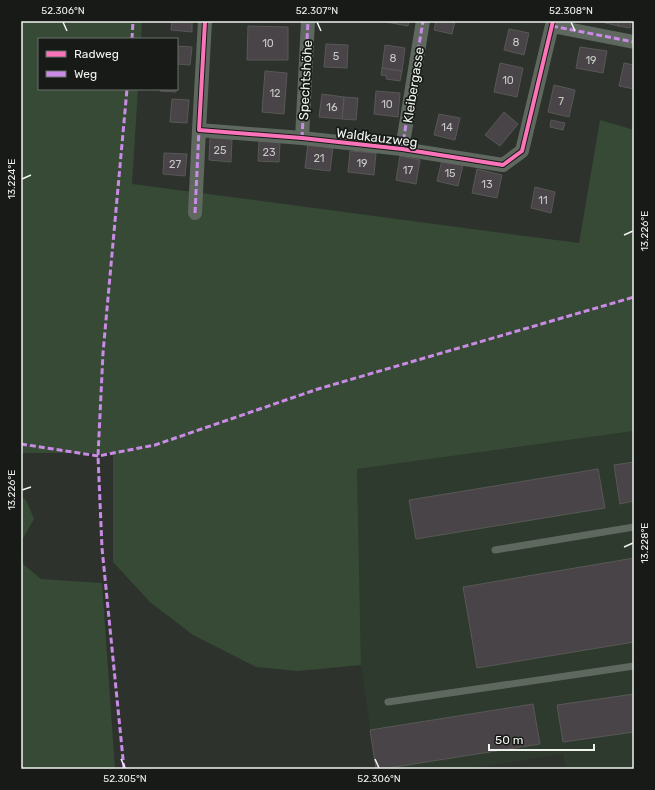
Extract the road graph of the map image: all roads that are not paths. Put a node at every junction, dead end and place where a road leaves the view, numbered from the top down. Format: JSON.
{"nodes":[{"id":1,"x":205,"y":21,"type":"edge"},
{"id":2,"x":308,"y":21,"type":"edge"},
{"id":3,"x":423,"y":21,"type":"edge"},
{"id":4,"x":552,"y":24,"type":"edge"},
{"id":5,"x":634,"y":42,"type":"edge"},
{"id":6,"x":199,"y":130,"type":"junction"},
{"id":7,"x":302,"y":138,"type":"junction"},
{"id":8,"x":402,"y":149,"type":"junction"},
{"id":9,"x":195,"y":212,"type":"dead end"},
{"id":10,"x":634,"y":527,"type":"edge"},
{"id":11,"x":495,"y":550,"type":"dead end"},
{"id":12,"x":634,"y":666,"type":"edge"},
{"id":13,"x":388,"y":702,"type":"dead end"}],
"edges":[{"from":1,"to":6,"type":"street"},
{"from":2,"to":7,"type":"street","name":"Spechtshöhe"},
{"from":3,"to":8,"type":"street","name":"Kleibergasse"},
{"from":4,"to":5,"type":"street"},
{"from":4,"to":8,"type":"street","name":"Waldkauzweg"},
{"from":6,"to":7,"type":"street","name":"Waldkauzweg"},
{"from":6,"to":9,"type":"street"},
{"from":7,"to":8,"type":"street","name":"Waldkauzweg"},
{"from":10,"to":11,"type":"lane"},
{"from":12,"to":13,"type":"lane"}]}
